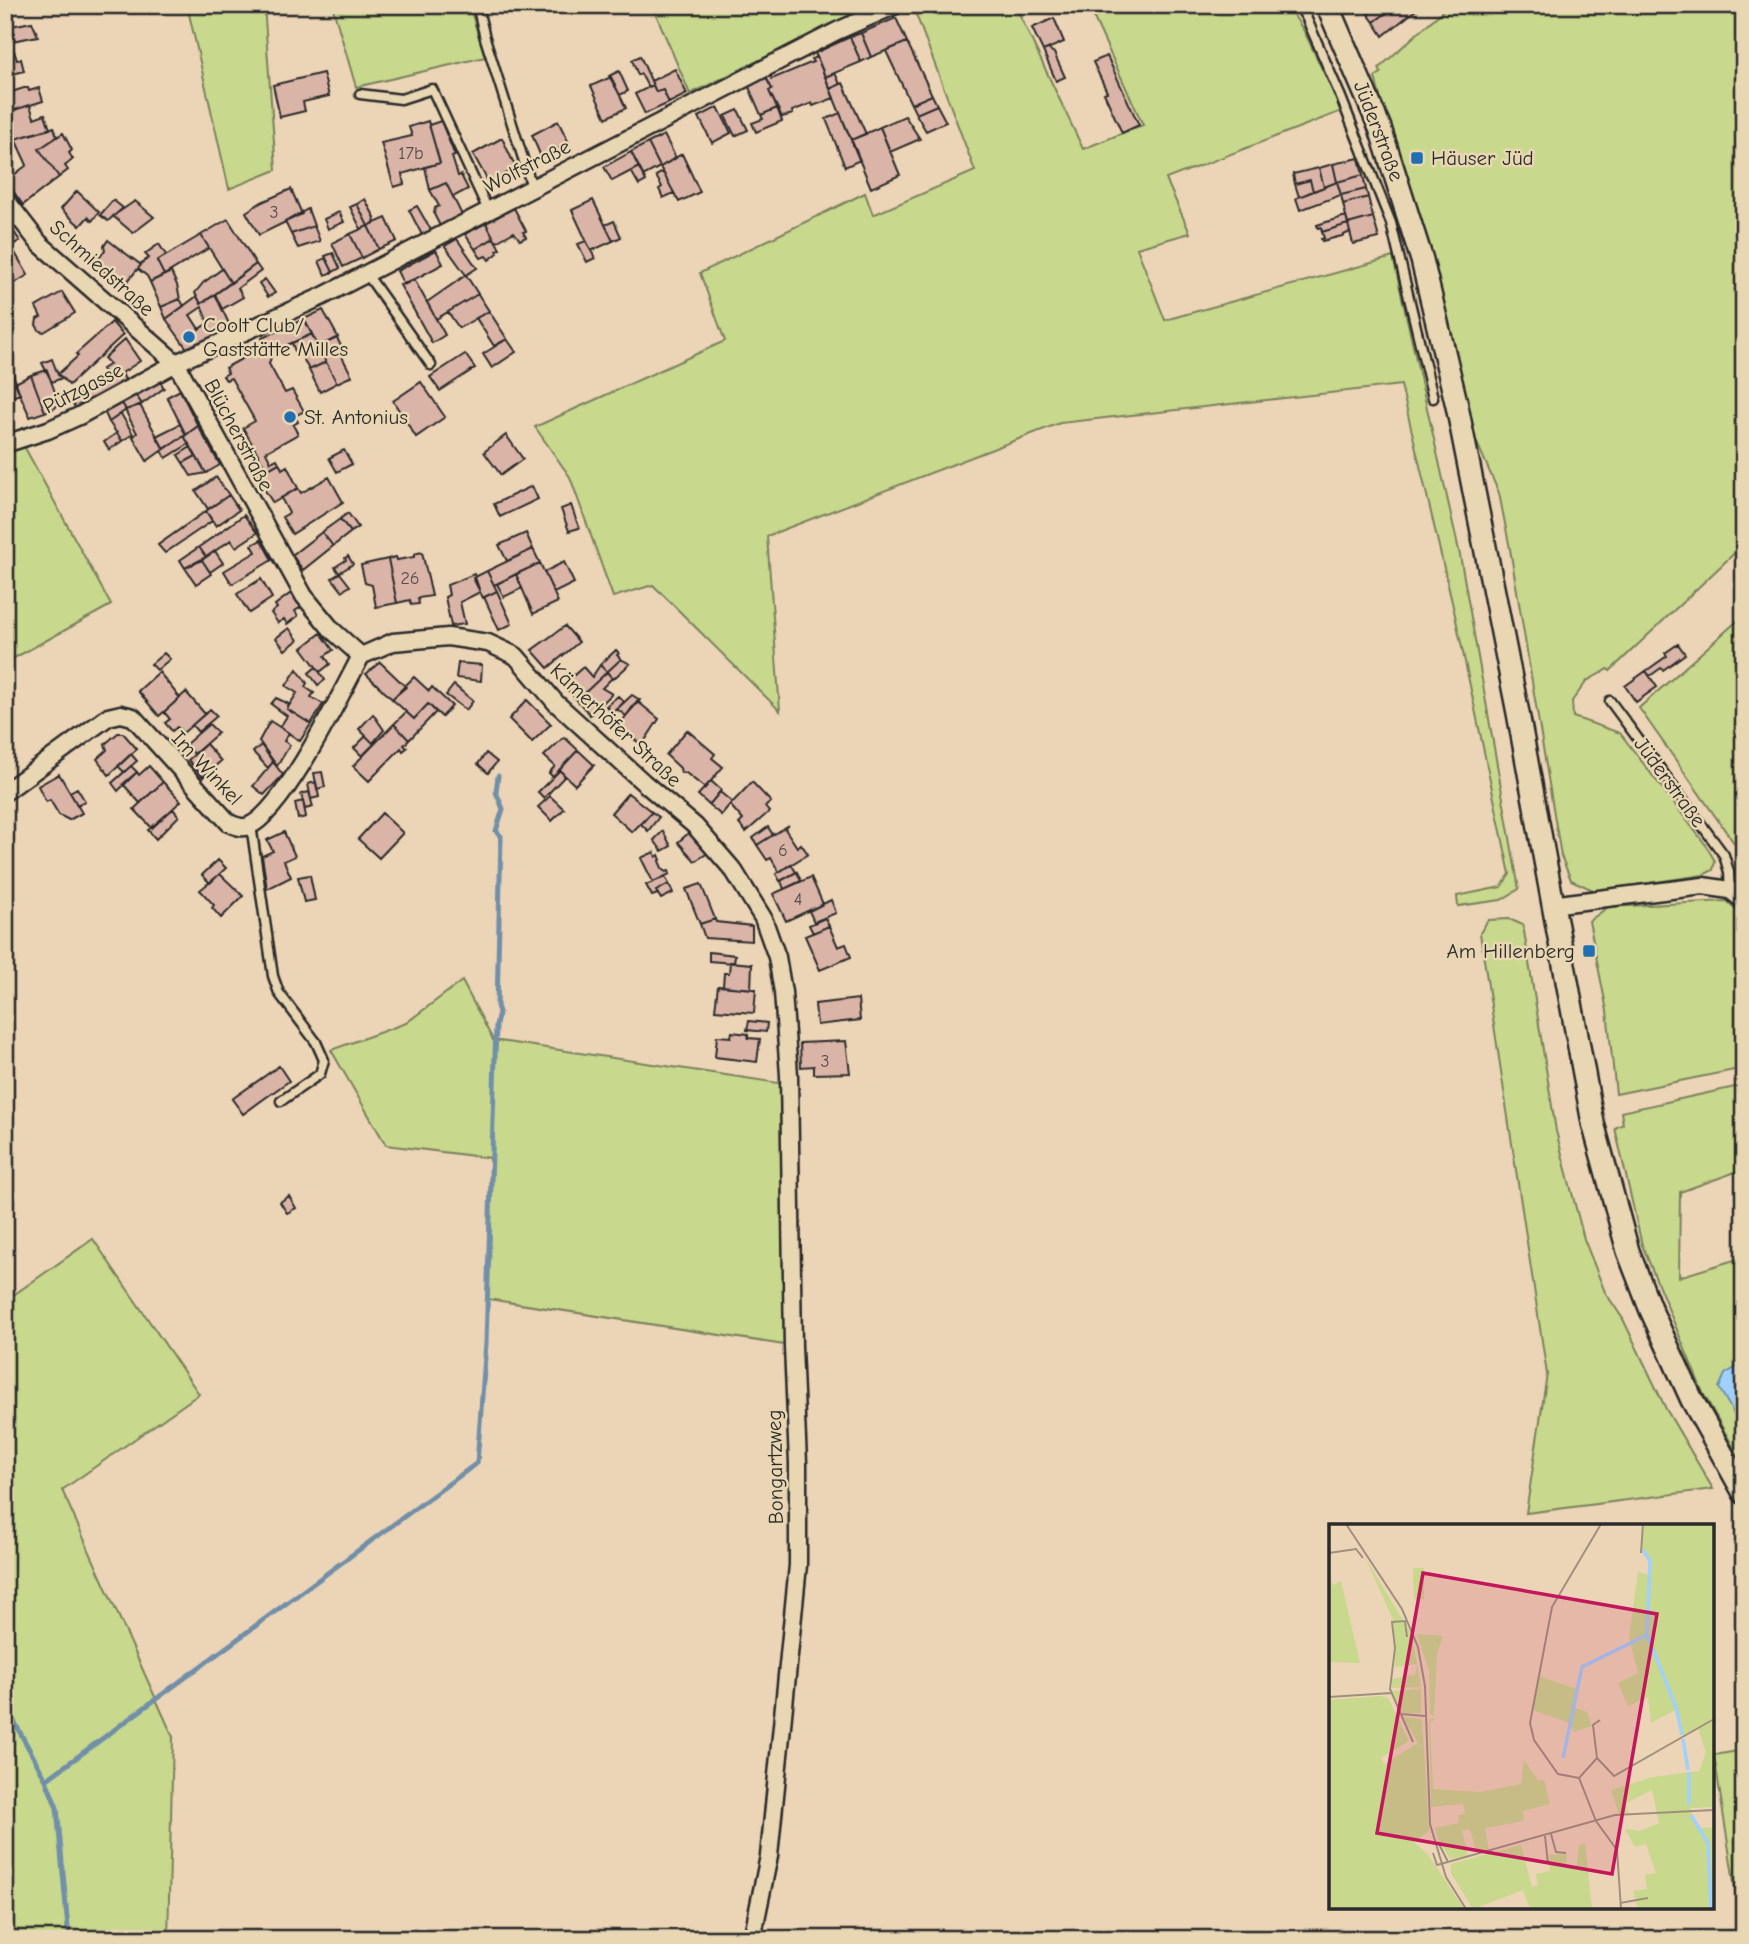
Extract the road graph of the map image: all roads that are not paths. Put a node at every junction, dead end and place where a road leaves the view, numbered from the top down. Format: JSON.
{"nodes":[{"id":1,"x":477,"y":5,"type":"edge"},
{"id":2,"x":896,"y":5,"type":"edge"},
{"id":3,"x":1298,"y":5,"type":"edge"},
{"id":4,"x":1327,"y":5,"type":"edge"},
{"id":5,"x":359,"y":94,"type":"dead end"},
{"id":6,"x":532,"y":187,"type":"junction"},
{"id":7,"x":5,"y":199,"type":"edge"},
{"id":8,"x":488,"y":210,"type":"junction"},
{"id":9,"x":366,"y":274,"type":"junction"},
{"id":10,"x":176,"y":363,"type":"junction"},
{"id":11,"x":431,"y":365,"type":"dead end"},
{"id":12,"x":1433,"y":398,"type":"dead end"},
{"id":13,"x":5,"y":444,"type":"edge"},
{"id":14,"x":360,"y":656,"type":"junction"},
{"id":15,"x":1610,"y":701,"type":"dead end"},
{"id":16,"x":5,"y":792,"type":"edge"},
{"id":17,"x":251,"y":825,"type":"junction"},
{"id":18,"x":1730,"y":890,"type":"junction"},
{"id":19,"x":1744,"y":901,"type":"edge"},
{"id":20,"x":1551,"y":905,"type":"junction"},
{"id":21,"x":783,"y":992,"type":"joint"},
{"id":22,"x":281,"y":1101,"type":"dead end"},
{"id":23,"x":1744,"y":1493,"type":"edge"},
{"id":24,"x":752,"y":1939,"type":"edge"}],
"edges":[{"from":1,"to":6,"type":"lane"},
{"from":2,"to":6,"type":"street","name":"Wolfstraße"},
{"from":3,"to":12,"type":"lane"},
{"from":4,"to":20,"type":"main road","name":"Jüderstraße"},
{"from":5,"to":8,"type":"lane"},
{"from":6,"to":8,"type":"street","name":"Wolfstraße"},
{"from":7,"to":10,"type":"street","name":"Schmiedstraße"},
{"from":8,"to":9,"type":"street","name":"Wolfstraße"},
{"from":9,"to":10,"type":"street","name":"Wolfstraße"},
{"from":9,"to":11,"type":"lane"},
{"from":10,"to":13,"type":"street","name":"Pützgasse"},
{"from":10,"to":14,"type":"street","name":"Blücherstraße"},
{"from":14,"to":17,"type":"street","name":"Im Winkel"},
{"from":14,"to":21,"type":"street","name":"Kämerhöfer Straße"},
{"from":15,"to":18,"type":"lane","name":"Jüderstraße"},
{"from":16,"to":17,"type":"street","name":"Im Winkel"},
{"from":17,"to":22,"type":"lane"},
{"from":18,"to":19,"type":"street"},
{"from":18,"to":20,"type":"street"},
{"from":20,"to":23,"type":"main road","name":"Jüderstraße"},
{"from":21,"to":24,"type":"street","name":"Bongartzweg"}]}
